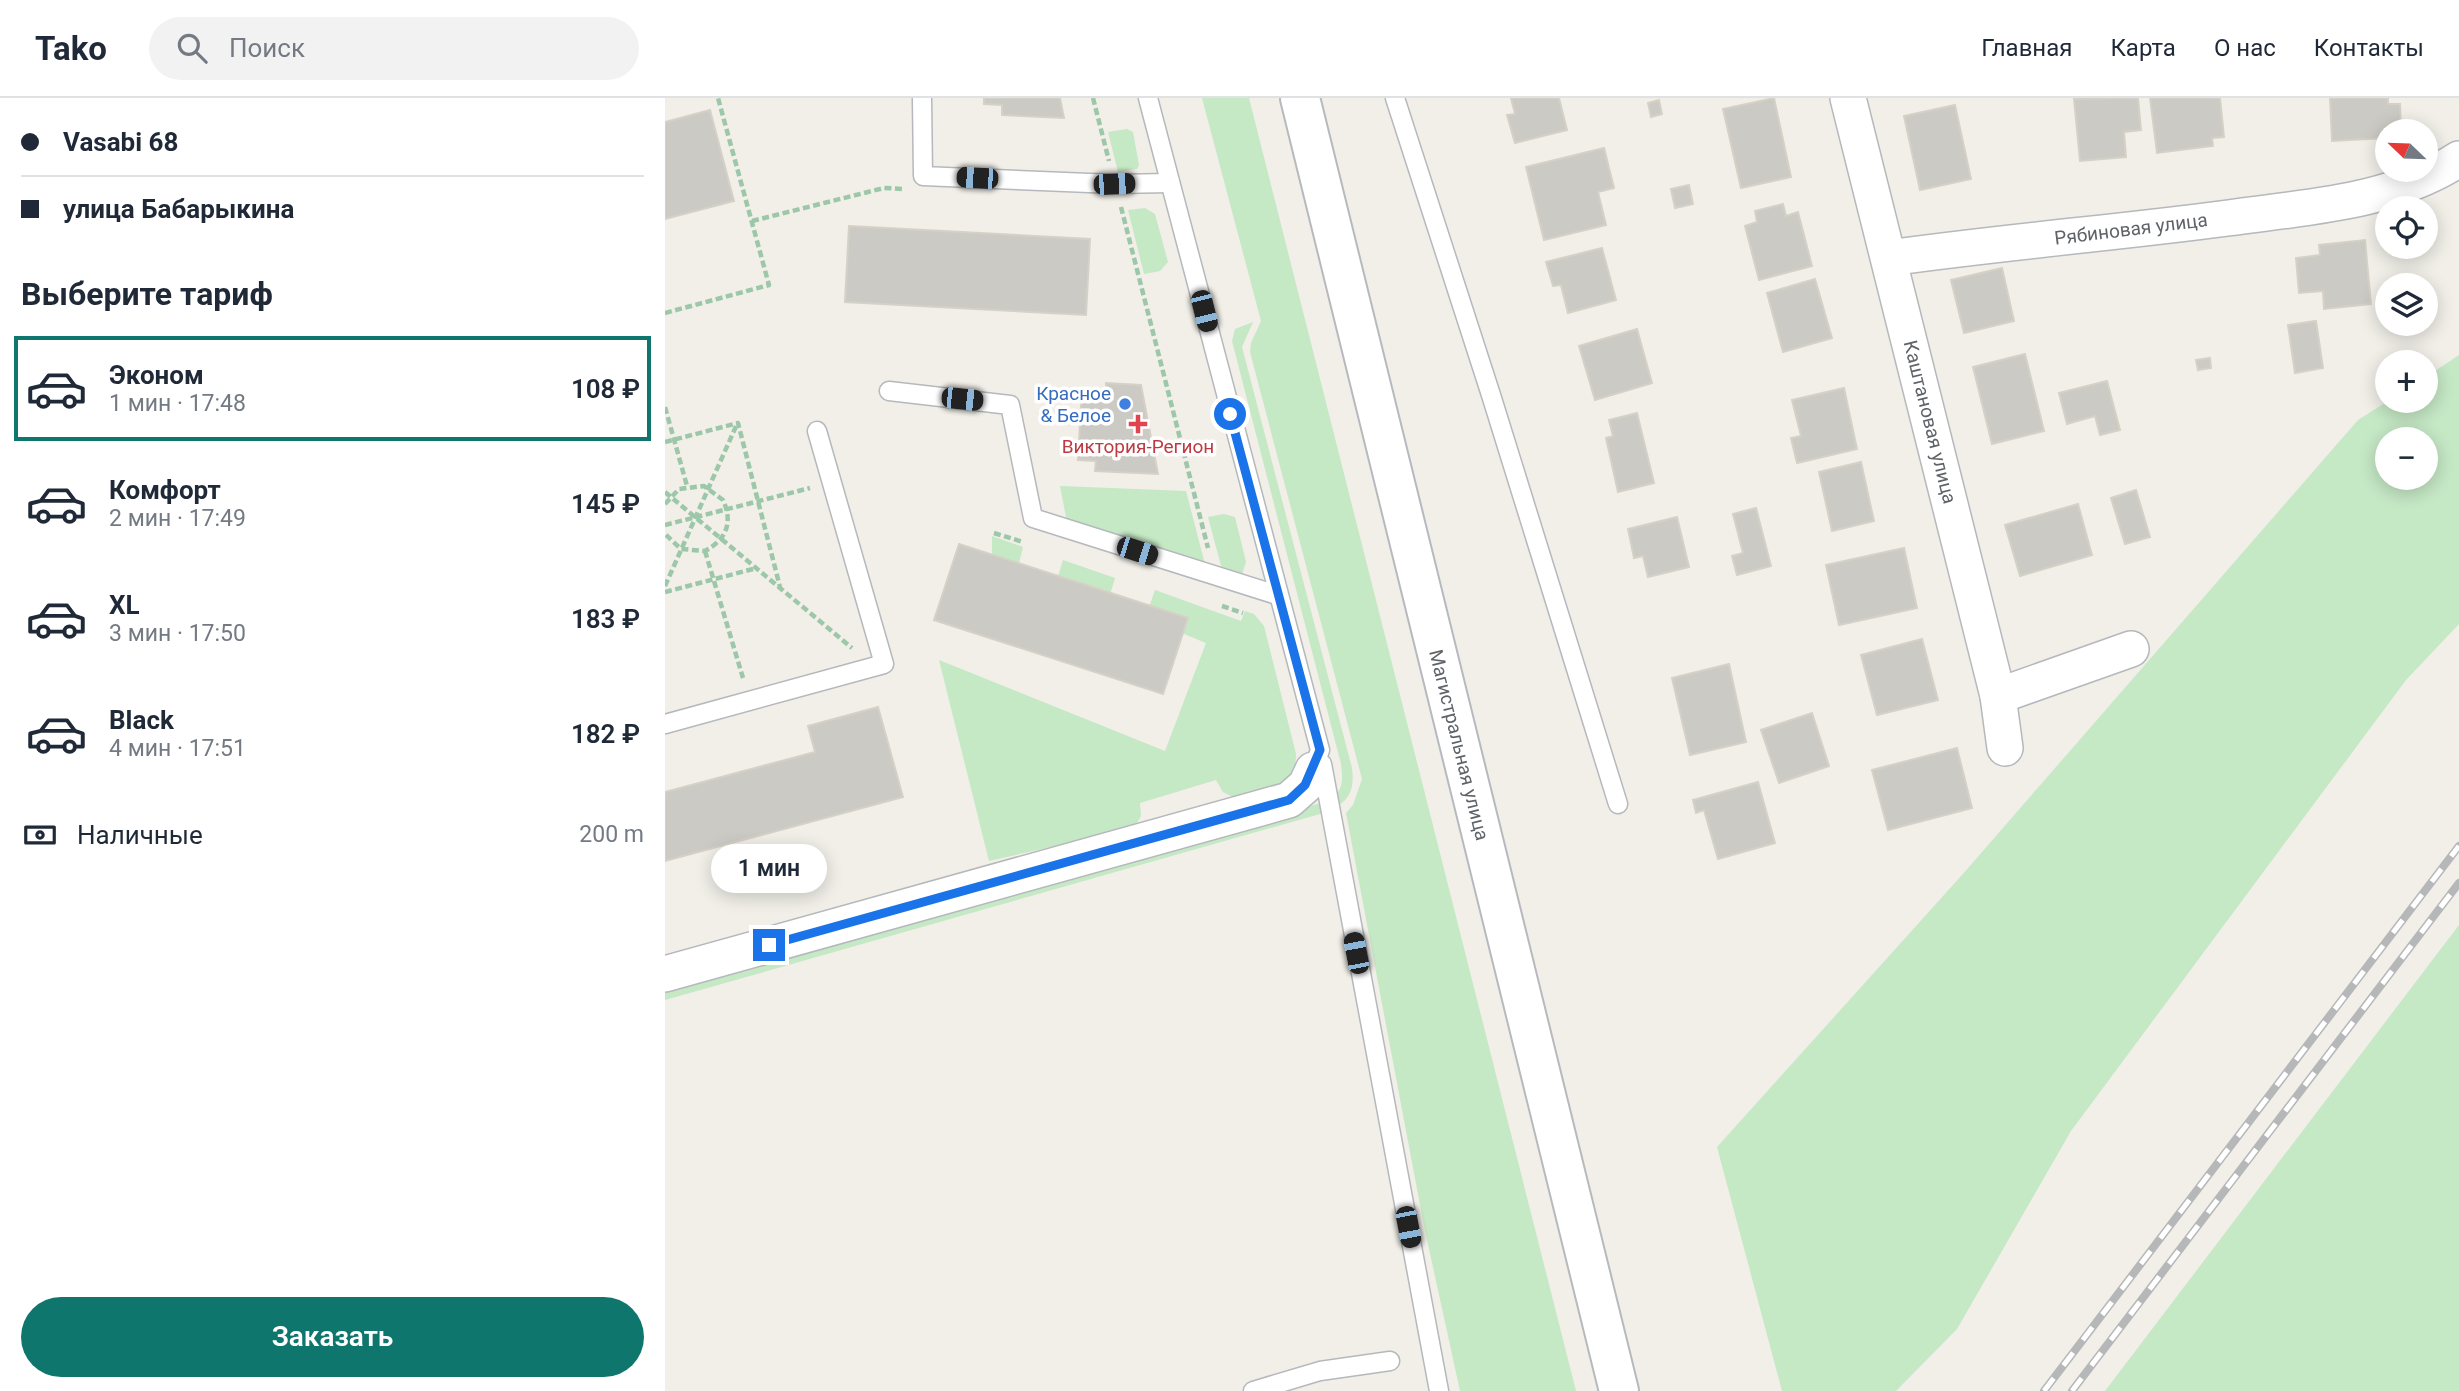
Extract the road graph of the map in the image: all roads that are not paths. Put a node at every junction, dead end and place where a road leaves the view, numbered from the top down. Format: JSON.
{"nodes":[{"id":1,"x":922,"y":98,"type":"edge"},
{"id":2,"x":1148,"y":98,"type":"edge"},
{"id":3,"x":1300,"y":98,"type":"edge"},
{"id":4,"x":1395,"y":98,"type":"edge"},
{"id":5,"x":1847,"y":98,"type":"edge"},
{"id":6,"x":2459,"y":159,"type":"edge"},
{"id":7,"x":1170,"y":183,"type":"junction"},
{"id":8,"x":1889,"y":258,"type":"junction"},
{"id":9,"x":889,"y":391,"type":"dead end"},
{"id":10,"x":817,"y":431,"type":"dead end"},
{"id":11,"x":1277,"y":595,"type":"junction"},
{"id":12,"x":2131,"y":649,"type":"dead end"},
{"id":13,"x":1998,"y":696,"type":"junction"},
{"id":14,"x":665,"y":724,"type":"edge"},
{"id":15,"x":2005,"y":748,"type":"dead end"},
{"id":16,"x":1316,"y":760,"type":"junction"},
{"id":17,"x":1618,"y":804,"type":"dead end"},
{"id":18,"x":665,"y":974,"type":"edge"},
{"id":19,"x":1390,"y":1360,"type":"dead end"},
{"id":20,"x":1253,"y":1391,"type":"edge"},
{"id":21,"x":1439,"y":1391,"type":"edge"},
{"id":22,"x":1619,"y":1391,"type":"edge"}],
"edges":[{"from":1,"to":7,"type":"lane"},
{"from":2,"to":7,"type":"lane"},
{"from":3,"to":22,"type":"main road","name":"Магистральная улица"},
{"from":4,"to":17,"type":"lane"},
{"from":5,"to":8,"type":"street","name":"Каштановая улица"},
{"from":6,"to":8,"type":"street","name":"Рябиновая улица"},
{"from":7,"to":11,"type":"lane"},
{"from":8,"to":13,"type":"street","name":"Каштановая улица"},
{"from":9,"to":11,"type":"lane"},
{"from":10,"to":14,"type":"lane"},
{"from":11,"to":16,"type":"lane"},
{"from":12,"to":13,"type":"street"},
{"from":13,"to":15,"type":"street","name":"Каштановая улица"},
{"from":16,"to":18,"type":"street"},
{"from":16,"to":21,"type":"lane"},
{"from":19,"to":20,"type":"lane"}]}
